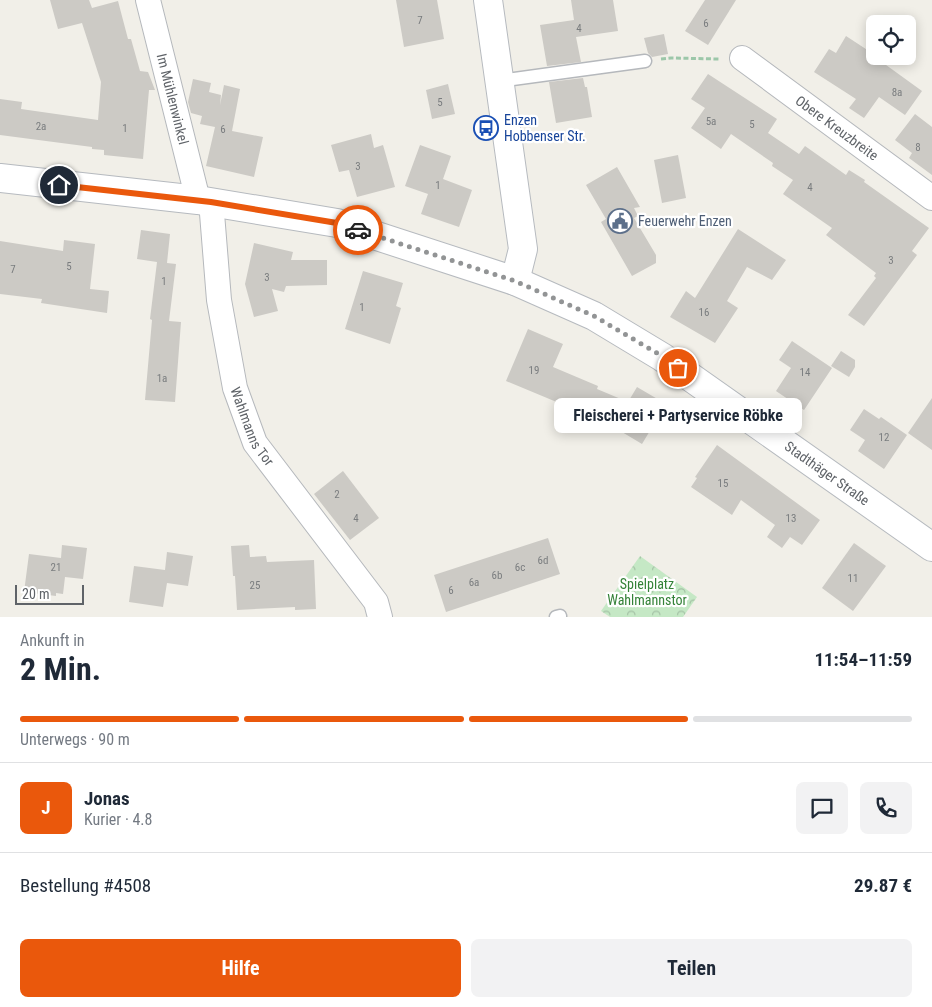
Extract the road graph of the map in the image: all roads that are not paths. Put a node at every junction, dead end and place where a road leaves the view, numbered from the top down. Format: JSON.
{"nodes":[{"id":1,"x":148,"y":0,"type":"edge"},
{"id":2,"x":488,"y":0,"type":"edge"},
{"id":3,"x":742,"y":58,"type":"road end"},
{"id":4,"x":645,"y":61,"type":"road end"},
{"id":5,"x":500,"y":81,"type":"junction"},
{"id":6,"x":0,"y":178,"type":"edge"},
{"id":7,"x":932,"y":198,"type":"edge"},
{"id":8,"x":205,"y":200,"type":"junction"},
{"id":9,"x":515,"y":281,"type":"junction"},
{"id":10,"x":932,"y":547,"type":"edge"},
{"id":11,"x":380,"y":617,"type":"edge"}],
"edges":[{"from":1,"to":8,"type":"street","name":"Im Mühlenwinkel"},
{"from":2,"to":5,"type":"main road"},
{"from":3,"to":7,"type":"street","name":"Obere Kreuzbreite"},
{"from":4,"to":5,"type":"lane"},
{"from":5,"to":9,"type":"main road"},
{"from":6,"to":8,"type":"main road","name":"Stadthäger Straße"},
{"from":8,"to":9,"type":"main road","name":"Stadthäger Straße"},
{"from":8,"to":11,"type":"street","name":"Wahlmanns Tor"},
{"from":9,"to":10,"type":"main road","name":"Stadthäger Straße"}]}
